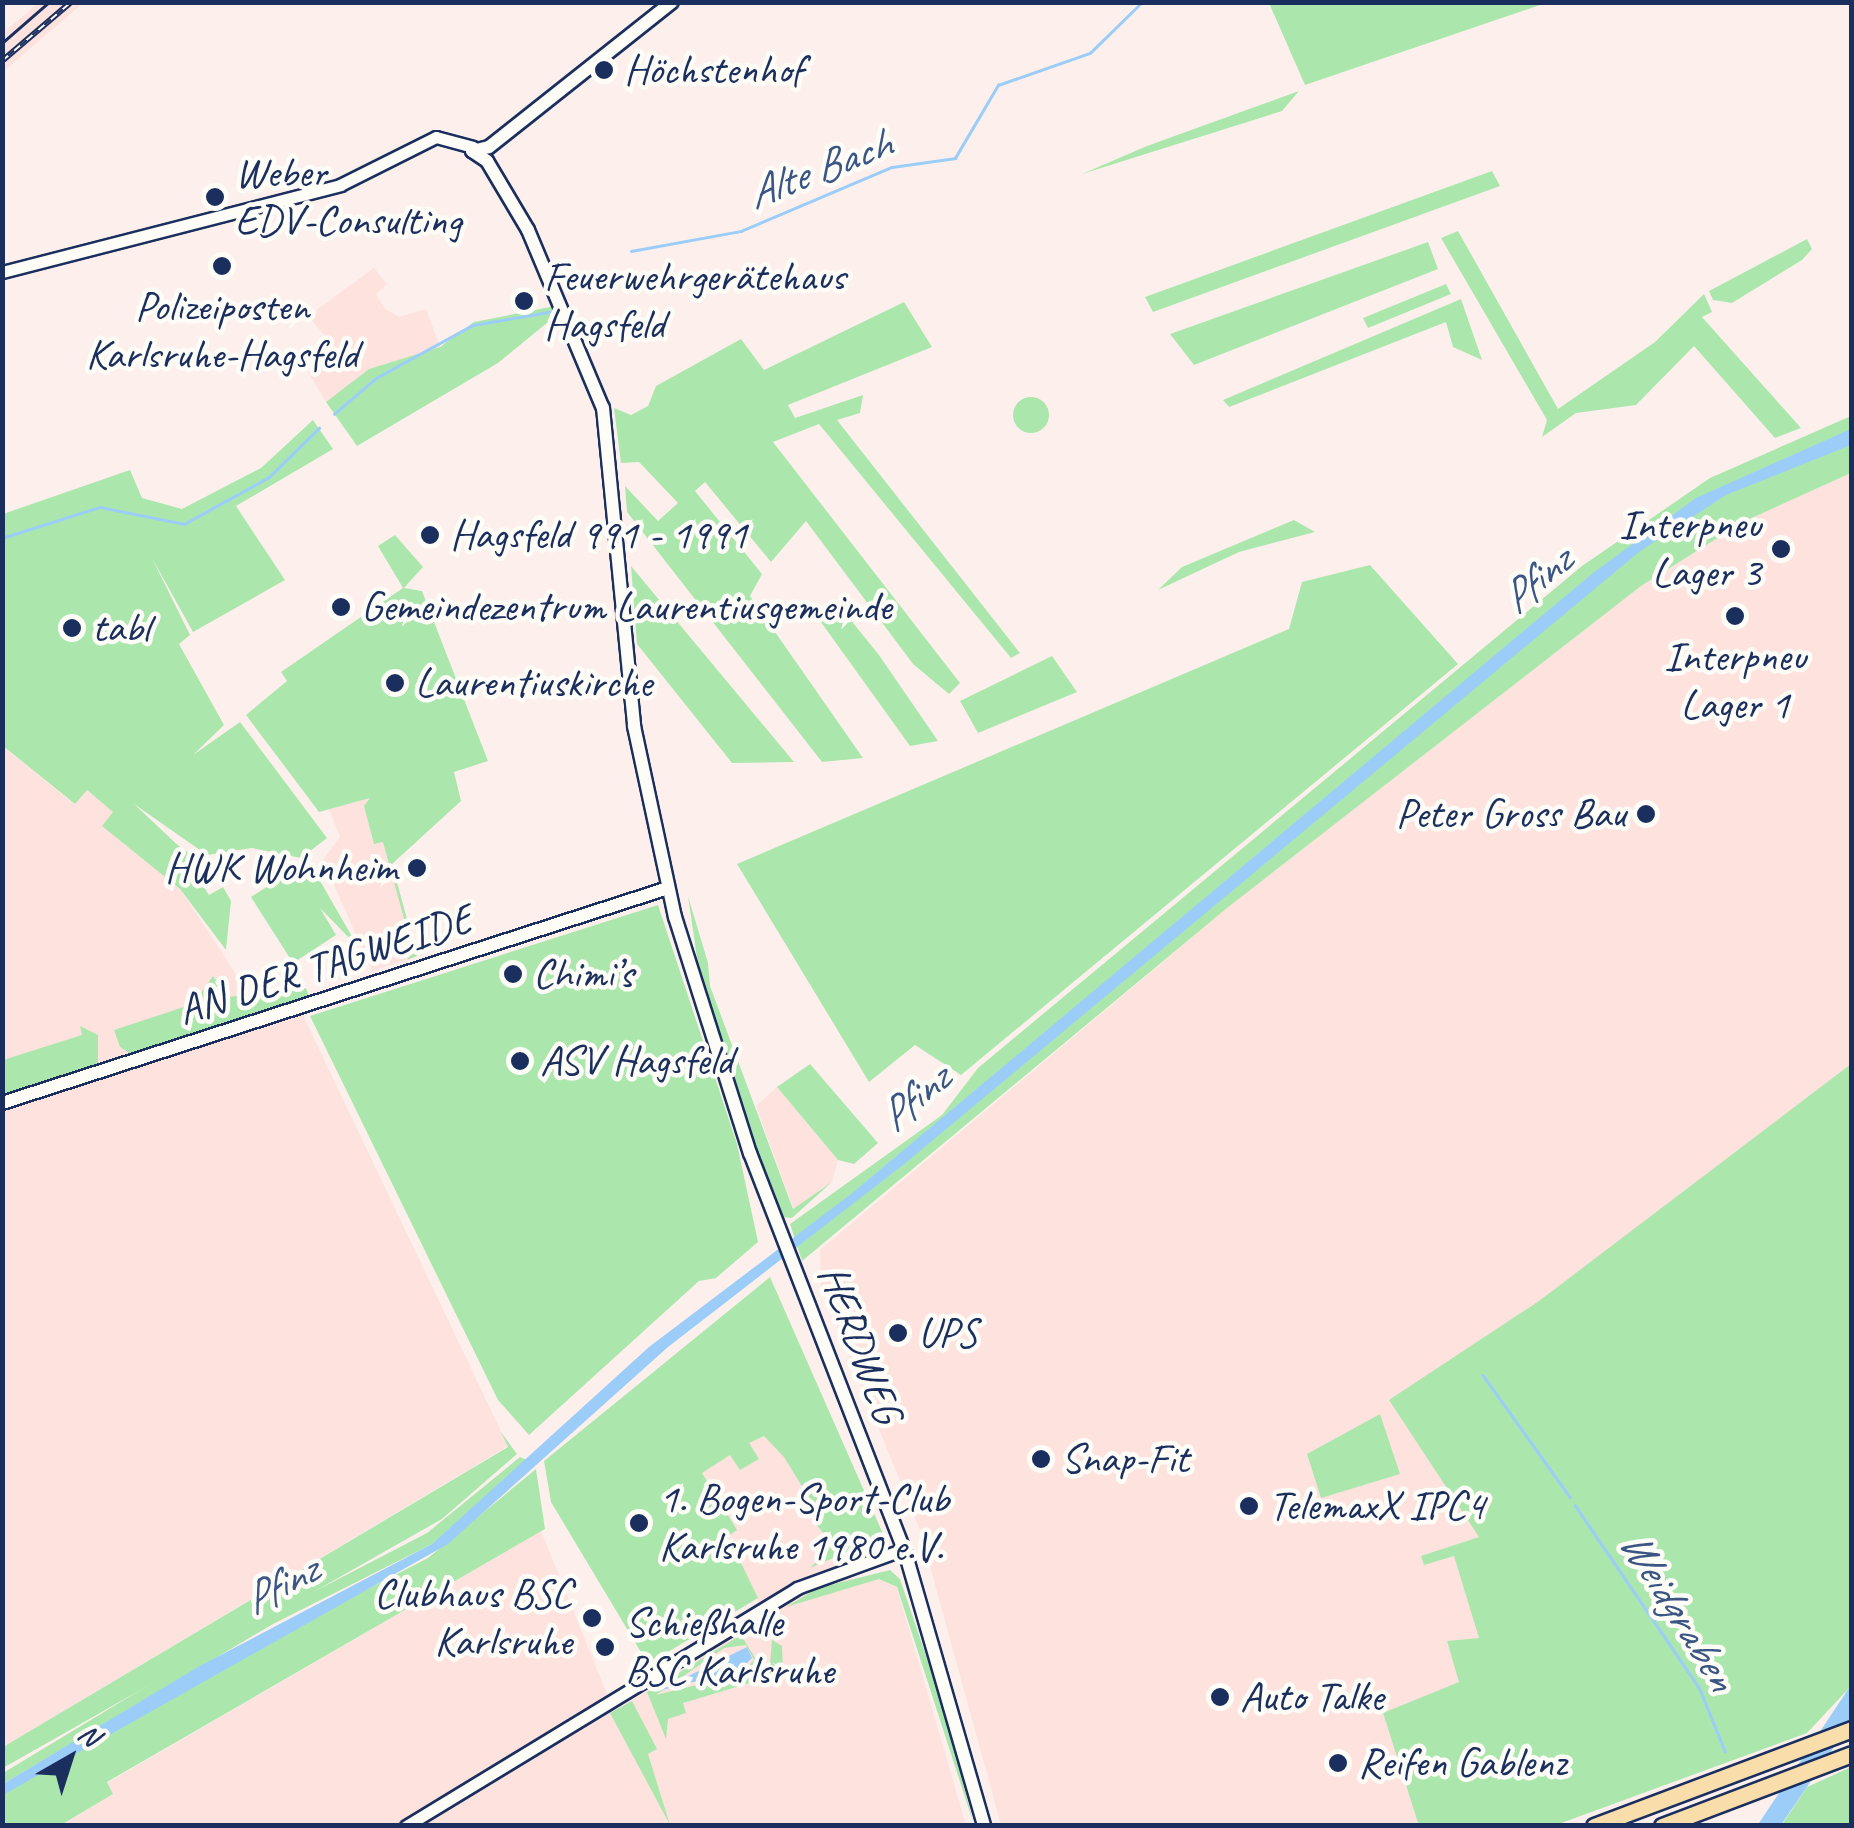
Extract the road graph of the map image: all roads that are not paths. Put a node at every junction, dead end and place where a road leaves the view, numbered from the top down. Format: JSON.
{"nodes":[{"id":1,"x":672,"y":2,"type":"edge"},
{"id":2,"x":473,"y":148,"type":"joint"},
{"id":3,"x":488,"y":154,"type":"junction"},
{"id":4,"x":2,"y":272,"type":"edge"},
{"id":5,"x":668,"y":888,"type":"junction"},
{"id":6,"x":2,"y":1104,"type":"edge"},
{"id":7,"x":904,"y":1549,"type":"junction"},
{"id":8,"x":1852,"y":1729,"type":"edge"},
{"id":9,"x":1852,"y":1754,"type":"edge"},
{"id":10,"x":406,"y":1826,"type":"edge"},
{"id":11,"x":984,"y":1826,"type":"edge"},
{"id":12,"x":1594,"y":1826,"type":"edge"},
{"id":13,"x":1662,"y":1826,"type":"edge"}],
"edges":[{"from":1,"to":3,"type":"main road"},
{"from":2,"to":3,"type":"main road","name":"HERDWEG"},
{"from":2,"to":4,"type":"street"},
{"from":3,"to":5,"type":"main road","name":"HERDWEG"},
{"from":5,"to":6,"type":"main road","name":"AN DER TAGWEIDE"},
{"from":5,"to":7,"type":"main road","name":"HERDWEG"},
{"from":7,"to":10,"type":"street"},
{"from":7,"to":11,"type":"main road","name":"HERDWEG"},
{"from":8,"to":12,"type":"highway"},
{"from":9,"to":13,"type":"highway"}]}
